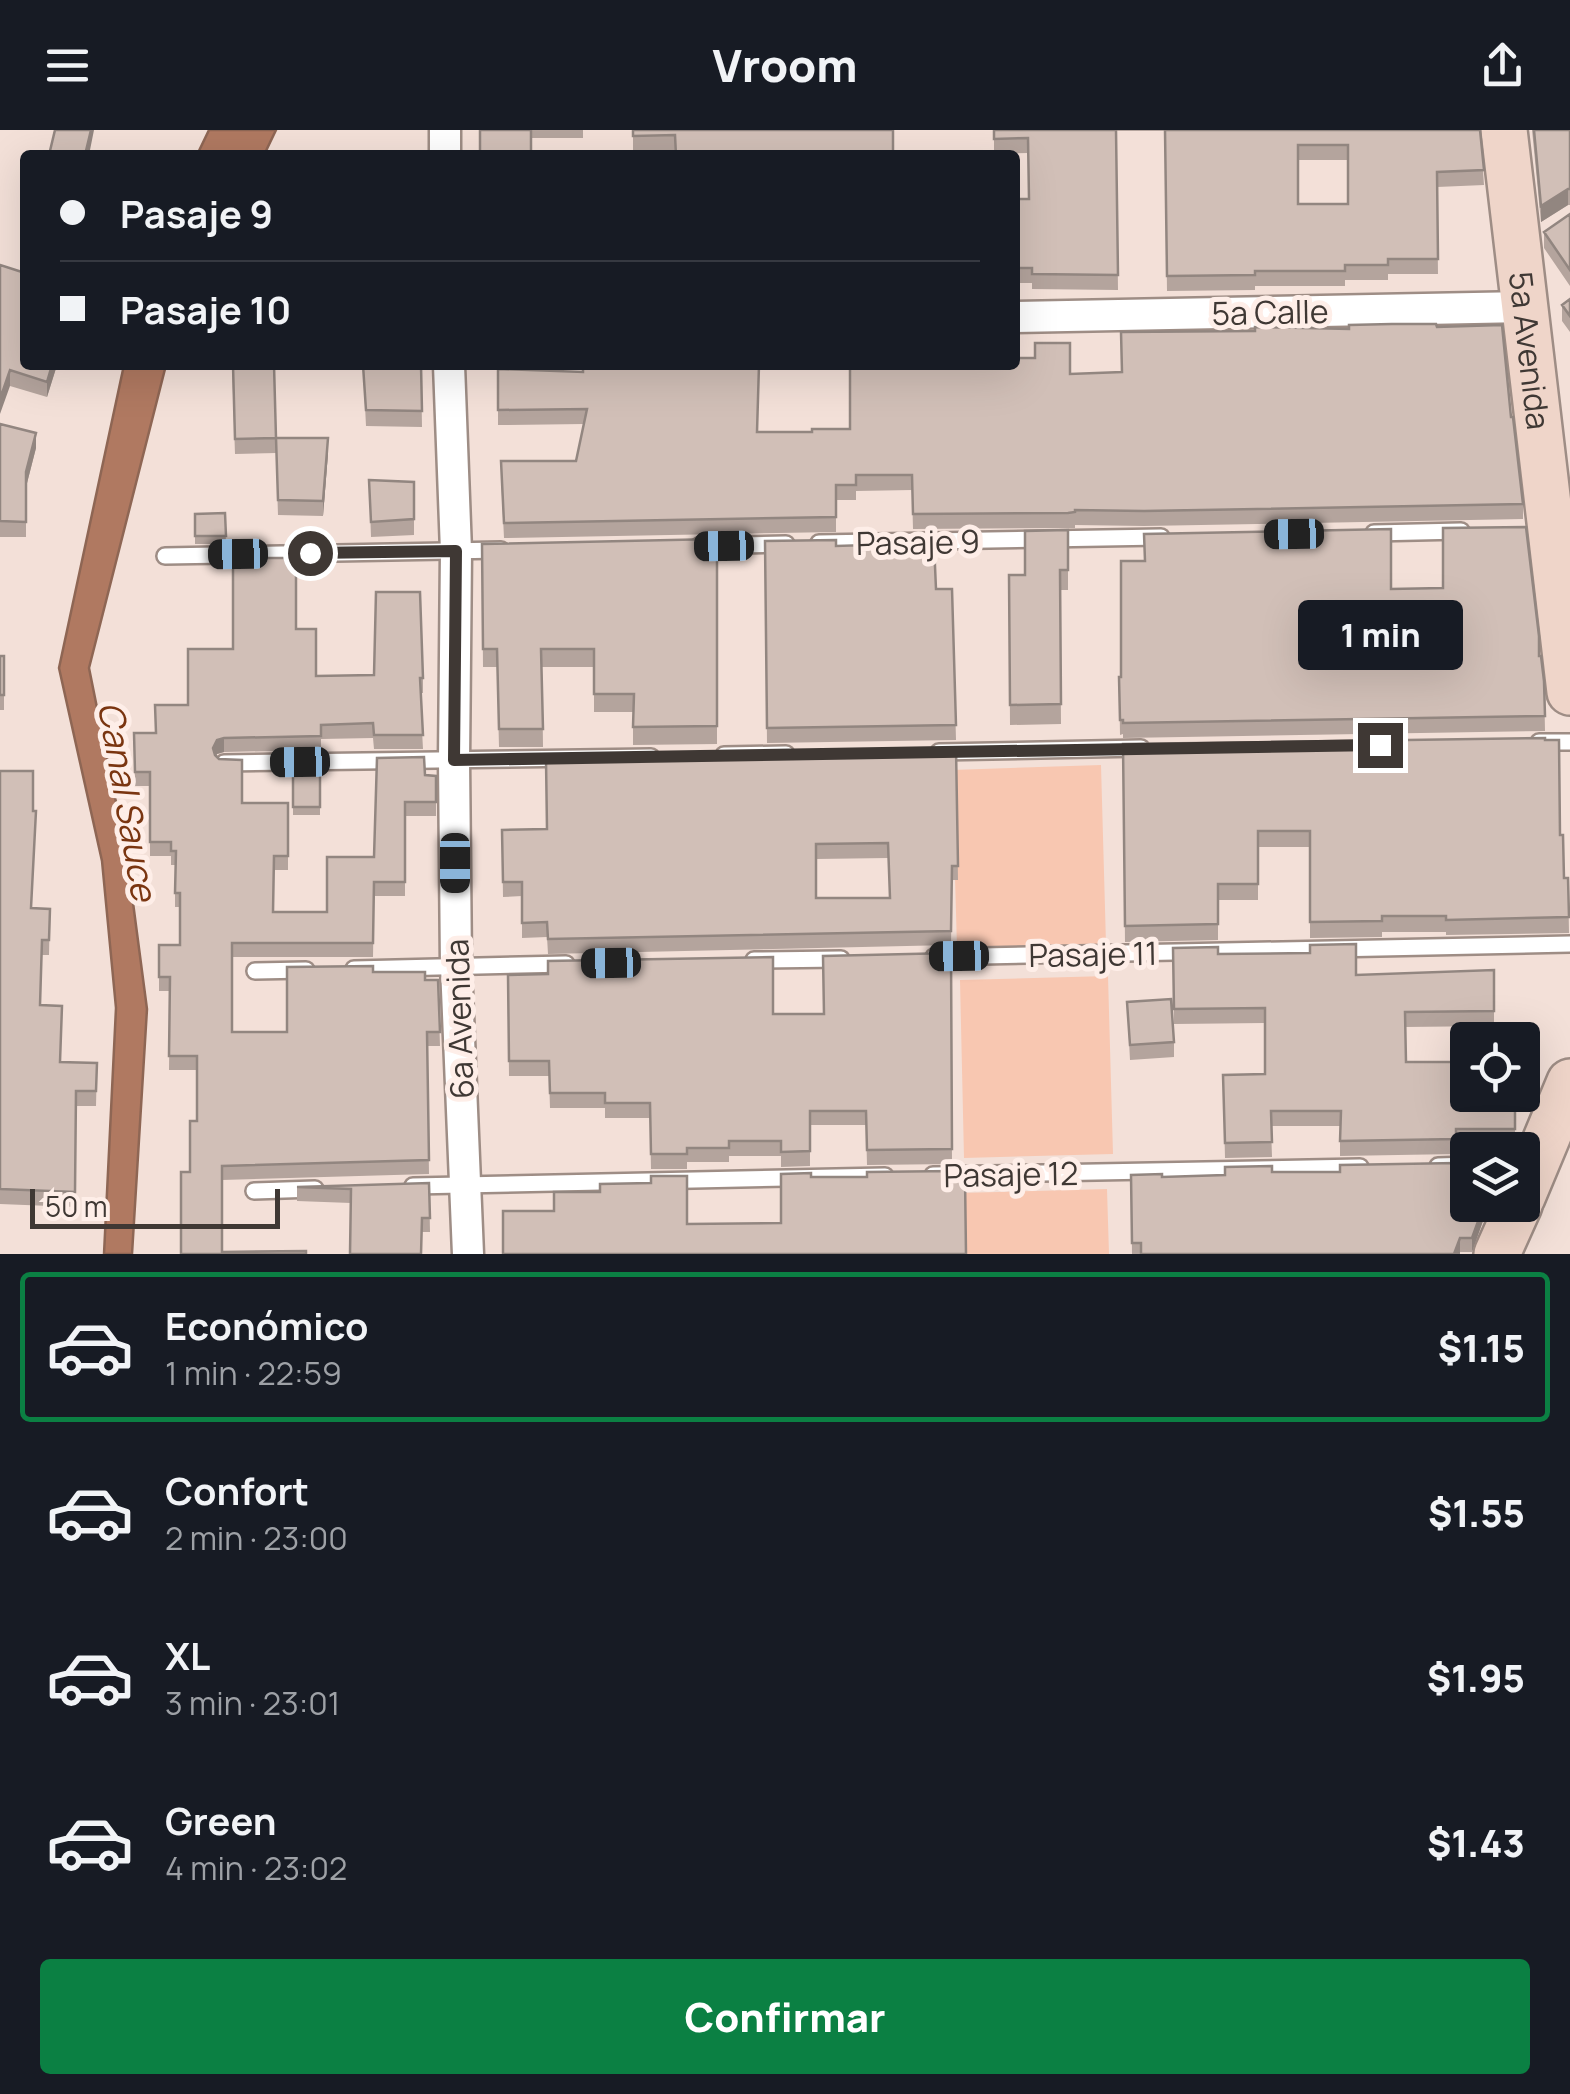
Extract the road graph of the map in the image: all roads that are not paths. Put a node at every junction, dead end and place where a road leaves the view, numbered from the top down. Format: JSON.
{"nodes":[{"id":1,"x":1504,"y":130,"type":"edge"},
{"id":2,"x":1525,"y":307,"type":"junction"},
{"id":3,"x":1020,"y":317,"type":"edge"},
{"id":4,"x":449,"y":370,"type":"edge"},
{"id":5,"x":1474,"y":531,"type":"edge"},
{"id":6,"x":1360,"y":533,"type":"edge"},
{"id":7,"x":1168,"y":537,"type":"edge"},
{"id":8,"x":675,"y":546,"type":"edge"},
{"id":9,"x":516,"y":550,"type":"edge"},
{"id":10,"x":456,"y":551,"type":"junction"},
{"id":11,"x":165,"y":556,"type":"dead end"},
{"id":12,"x":1570,"y":692,"type":"edge"},
{"id":13,"x":1530,"y":742,"type":"edge"},
{"id":14,"x":1570,"y":742,"type":"edge"},
{"id":15,"x":1154,"y":748,"type":"edge"},
{"id":16,"x":918,"y":752,"type":"edge"},
{"id":17,"x":802,"y":754,"type":"edge"},
{"id":18,"x":666,"y":756,"type":"edge"},
{"id":19,"x":705,"y":756,"type":"edge"},
{"id":20,"x":454,"y":760,"type":"junction"},
{"id":21,"x":224,"y":763,"type":"edge"},
{"id":22,"x":1570,"y":944,"type":"edge"},
{"id":23,"x":920,"y":957,"type":"edge"},
{"id":24,"x":862,"y":958,"type":"edge"},
{"id":25,"x":746,"y":960,"type":"edge"},
{"id":26,"x":592,"y":964,"type":"edge"},
{"id":27,"x":456,"y":966,"type":"junction"},
{"id":28,"x":328,"y":969,"type":"edge"},
{"id":29,"x":346,"y":969,"type":"edge"},
{"id":30,"x":255,"y":971,"type":"dead end"},
{"id":31,"x":1570,"y":1082,"type":"edge"},
{"id":32,"x":1540,"y":1147,"type":"edge"},
{"id":33,"x":1450,"y":1165,"type":"edge"},
{"id":34,"x":1429,"y":1166,"type":"edge"},
{"id":35,"x":1371,"y":1167,"type":"edge"},
{"id":36,"x":903,"y":1176,"type":"edge"},
{"id":37,"x":922,"y":1176,"type":"edge"},
{"id":38,"x":466,"y":1184,"type":"junction"},
{"id":39,"x":389,"y":1187,"type":"edge"},
{"id":40,"x":331,"y":1188,"type":"edge"},
{"id":41,"x":254,"y":1191,"type":"dead end"},
{"id":42,"x":1511,"y":1222,"type":"edge"},
{"id":43,"x":468,"y":1254,"type":"edge"},
{"id":44,"x":1497,"y":1254,"type":"edge"}],
"edges":[{"from":1,"to":2,"type":"street","name":"5a Avenida"},
{"from":2,"to":3,"type":"street","name":"5a Calle"},
{"from":2,"to":12,"type":"street","name":"5a Avenida"},
{"from":4,"to":10,"type":"street","name":"6a Avenida"},
{"from":5,"to":6,"type":"lane"},
{"from":7,"to":8,"type":"lane","name":"Pasaje 9"},
{"from":9,"to":10,"type":"lane"},
{"from":10,"to":11,"type":"lane"},
{"from":10,"to":20,"type":"street","name":"6a Avenida"},
{"from":13,"to":14,"type":"lane"},
{"from":15,"to":16,"type":"lane"},
{"from":17,"to":19,"type":"lane"},
{"from":18,"to":20,"type":"lane"},
{"from":20,"to":21,"type":"lane"},
{"from":20,"to":27,"type":"street","name":"6a Avenida"},
{"from":22,"to":23,"type":"lane","name":"Pasaje 11"},
{"from":24,"to":25,"type":"lane"},
{"from":26,"to":27,"type":"lane"},
{"from":27,"to":29,"type":"lane"},
{"from":27,"to":38,"type":"street","name":"6a Avenida"},
{"from":28,"to":30,"type":"lane"},
{"from":31,"to":32,"type":"street"},
{"from":33,"to":34,"type":"lane"},
{"from":35,"to":37,"type":"lane","name":"Pasaje 12"},
{"from":36,"to":38,"type":"lane","name":"Pasaje 12"},
{"from":38,"to":39,"type":"lane","name":"Pasaje 12"},
{"from":38,"to":43,"type":"street","name":"6a Avenida"},
{"from":40,"to":41,"type":"lane"},
{"from":42,"to":44,"type":"street"}]}
